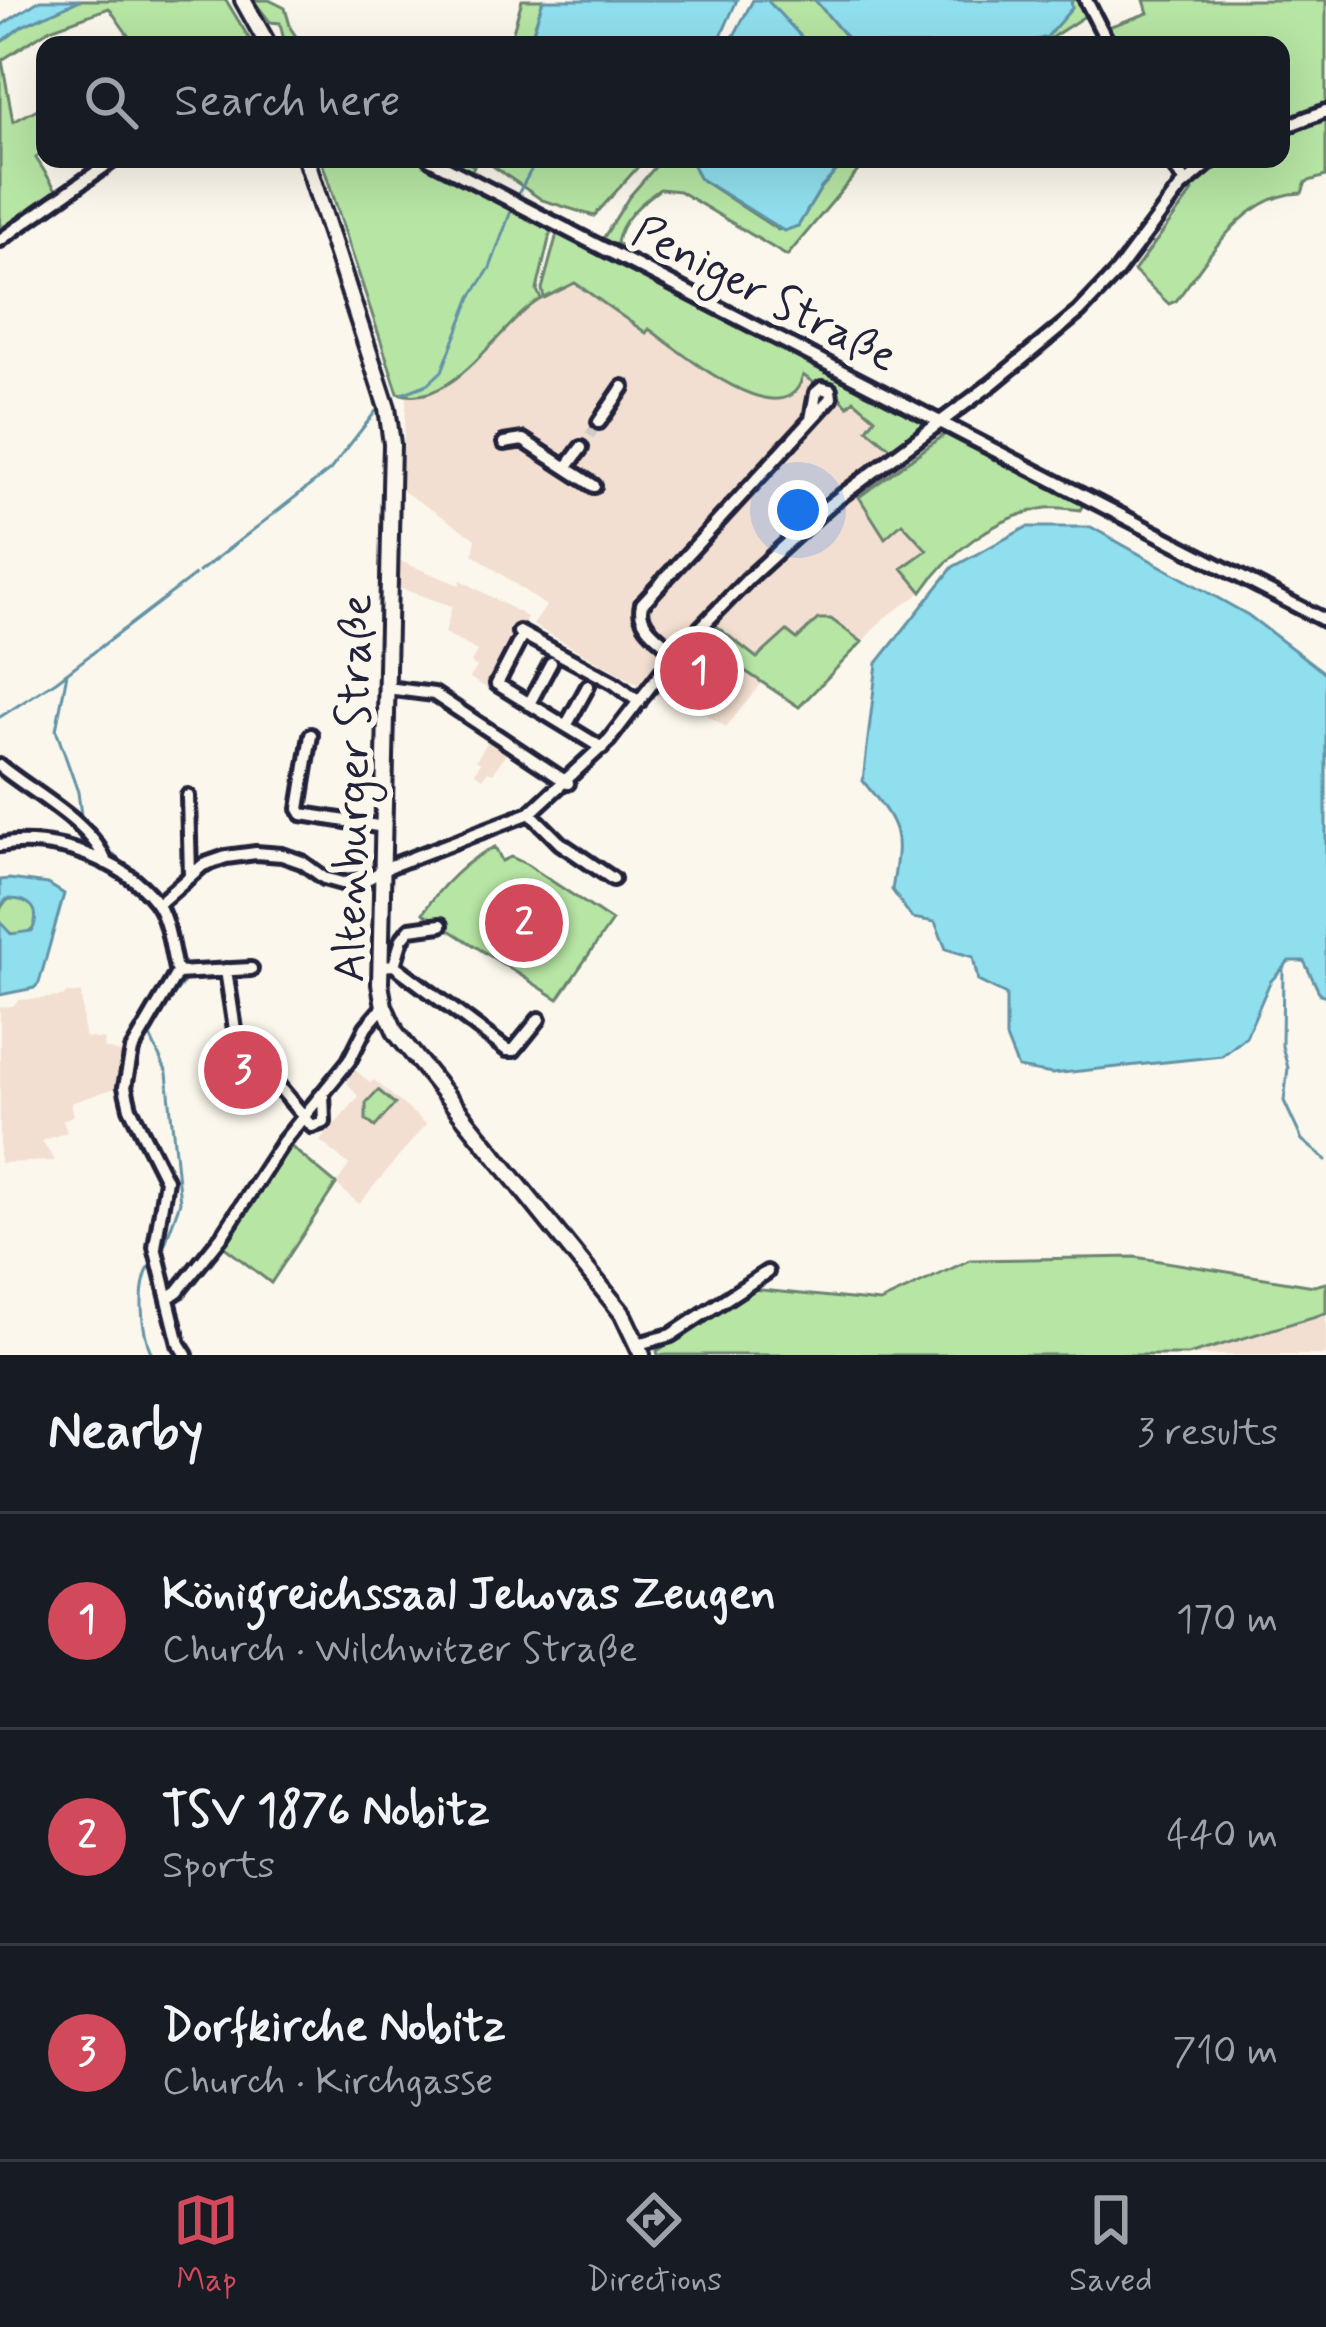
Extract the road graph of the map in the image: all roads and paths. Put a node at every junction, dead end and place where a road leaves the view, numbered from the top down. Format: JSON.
{"nodes":[{"id":1,"x":243,"y":0,"type":"edge"},
{"id":2,"x":1086,"y":0,"type":"edge"},
{"id":3,"x":263,"y":36,"type":"edge"},
{"id":4,"x":1104,"y":36,"type":"edge"},
{"id":5,"x":1326,"y":111,"type":"edge"},
{"id":6,"x":1290,"y":125,"type":"edge"},
{"id":7,"x":102,"y":168,"type":"edge"},
{"id":8,"x":309,"y":168,"type":"edge"},
{"id":9,"x":447,"y":168,"type":"edge"},
{"id":10,"x":1175,"y":168,"type":"edge"},
{"id":11,"x":1203,"y":168,"type":"edge"},
{"id":12,"x":1186,"y":182,"type":"junction"},
{"id":13,"x":0,"y":240,"type":"edge"},
{"id":14,"x":623,"y":387,"type":"dead end"},
{"id":15,"x":812,"y":419,"type":"dead end"},
{"id":16,"x":599,"y":422,"type":"tunnel mouth"},
{"id":17,"x":940,"y":422,"type":"junction"},
{"id":18,"x":504,"y":442,"type":"dead end"},
{"id":19,"x":581,"y":448,"type":"tunnel mouth"},
{"id":20,"x":568,"y":467,"type":"junction"},
{"id":21,"x":594,"y":486,"type":"dead end"},
{"id":22,"x":1326,"y":620,"type":"edge"},
{"id":23,"x":676,"y":652,"type":"junction"},
{"id":24,"x":551,"y":663,"type":"dead end"},
{"id":25,"x":588,"y":686,"type":"dead end"},
{"id":26,"x":387,"y":688,"type":"junction"},
{"id":27,"x":639,"y":703,"type":"junction"},
{"id":28,"x":530,"y":704,"type":"junction"},
{"id":29,"x":566,"y":726,"type":"junction"},
{"id":30,"x":311,"y":735,"type":"dead end"},
{"id":31,"x":602,"y":748,"type":"junction"},
{"id":32,"x":0,"y":766,"type":"edge"},
{"id":33,"x":568,"y":783,"type":"junction"},
{"id":34,"x":188,"y":796,"type":"dead end"},
{"id":35,"x":530,"y":813,"type":"junction"},
{"id":36,"x":384,"y":826,"type":"junction"},
{"id":37,"x":0,"y":845,"type":"edge"},
{"id":38,"x":106,"y":862,"type":"junction"},
{"id":39,"x":382,"y":871,"type":"junction"},
{"id":40,"x":190,"y":875,"type":"junction"},
{"id":41,"x":613,"y":879,"type":"dead end"},
{"id":42,"x":161,"y":902,"type":"junction"},
{"id":43,"x":441,"y":925,"type":"dead end"},
{"id":44,"x":387,"y":965,"type":"junction"},
{"id":45,"x":250,"y":969,"type":"dead end"},
{"id":46,"x":226,"y":970,"type":"junction"},
{"id":47,"x":183,"y":973,"type":"junction"},
{"id":48,"x":384,"y":1006,"type":"junction"},
{"id":49,"x":539,"y":1019,"type":"dead end"},
{"id":50,"x":236,"y":1036,"type":"junction"},
{"id":51,"x":323,"y":1093,"type":"junction"},
{"id":52,"x":226,"y":1094,"type":"dead end"},
{"id":53,"x":304,"y":1114,"type":"junction"},
{"id":54,"x":767,"y":1272,"type":"dead end"},
{"id":55,"x":168,"y":1298,"type":"junction"},
{"id":56,"x":640,"y":1350,"type":"edge"},
{"id":57,"x":185,"y":1355,"type":"edge"}],
"edges":[{"from":1,"to":3,"type":"main road"},
{"from":2,"to":4,"type":"street"},
{"from":5,"to":6,"type":"street"},
{"from":7,"to":13,"type":"street"},
{"from":8,"to":26,"type":"main road","name":"Altenburger Straße"},
{"from":9,"to":17,"type":"street","name":"Peniger Straße"},
{"from":10,"to":12,"type":"street"},
{"from":11,"to":12,"type":"street"},
{"from":12,"to":17,"type":"street"},
{"from":14,"to":16,"type":"street"},
{"from":15,"to":23,"type":"street"},
{"from":17,"to":22,"type":"street","name":"Peniger Straße"},
{"from":17,"to":23,"type":"street","name":"Peniger Straße"},
{"from":18,"to":20,"type":"street"},
{"from":19,"to":20,"type":"street"},
{"from":20,"to":21,"type":"street"},
{"from":23,"to":27,"type":"street","name":"Peniger Straße"},
{"from":24,"to":28,"type":"street"},
{"from":25,"to":29,"type":"street"},
{"from":26,"to":33,"type":"street"},
{"from":26,"to":36,"type":"main road","name":"Altenburger Straße"},
{"from":27,"to":28,"type":"street"},
{"from":27,"to":31,"type":"street","name":"Peniger Straße"},
{"from":28,"to":29,"type":"street"},
{"from":29,"to":31,"type":"street"},
{"from":30,"to":36,"type":"street"},
{"from":31,"to":33,"type":"street","name":"Peniger Straße"},
{"from":32,"to":38,"type":"street"},
{"from":33,"to":35,"type":"street","name":"Peniger Straße"},
{"from":34,"to":40,"type":"street"},
{"from":35,"to":39,"type":"street","name":"Peniger Straße"},
{"from":35,"to":41,"type":"street"},
{"from":36,"to":39,"type":"main road","name":"Altenburger Straße"},
{"from":37,"to":38,"type":"street"},
{"from":38,"to":42,"type":"street"},
{"from":39,"to":40,"type":"street","name":"Peniger Straße"},
{"from":39,"to":44,"type":"main road","name":"Altenburger Straße"},
{"from":40,"to":42,"type":"street"},
{"from":42,"to":47,"type":"street"},
{"from":43,"to":44,"type":"street"},
{"from":44,"to":48,"type":"main road","name":"Altenburger Straße"},
{"from":44,"to":49,"type":"street"},
{"from":45,"to":46,"type":"street"},
{"from":46,"to":47,"type":"street"},
{"from":46,"to":50,"type":"street"},
{"from":47,"to":55,"type":"street"},
{"from":48,"to":51,"type":"street"},
{"from":48,"to":56,"type":"main road","name":"Altenburger Straße"},
{"from":50,"to":52,"type":"street"},
{"from":50,"to":53,"type":"street"},
{"from":51,"to":53,"type":"street"},
{"from":51,"to":53,"type":"street"},
{"from":53,"to":55,"type":"street"},
{"from":54,"to":56,"type":"street","name":"Altenburger Straße"},
{"from":55,"to":57,"type":"street"}]}
